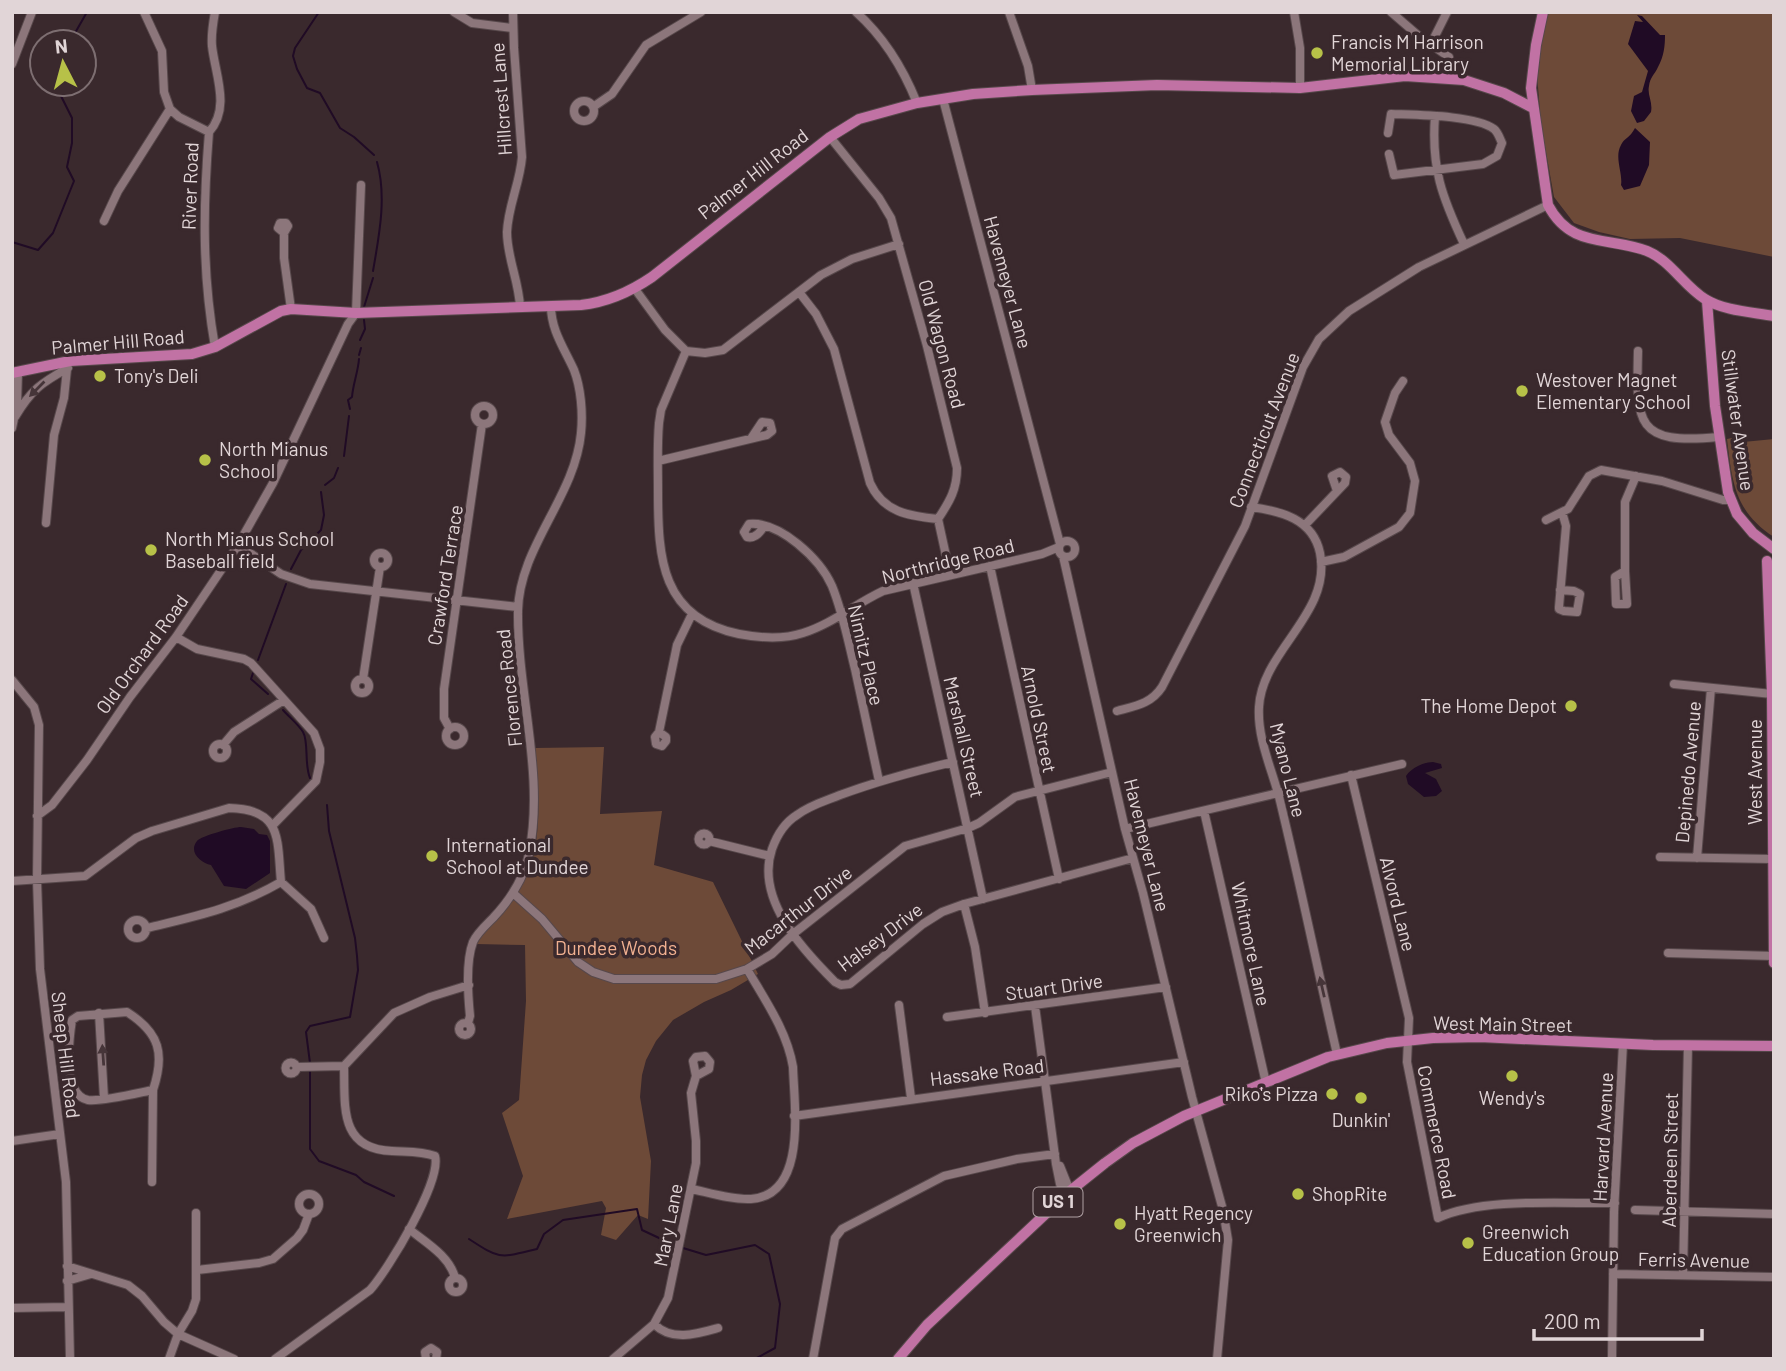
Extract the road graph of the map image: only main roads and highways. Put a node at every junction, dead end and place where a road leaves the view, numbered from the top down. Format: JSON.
{"nodes":[{"id":1,"x":1543,"y":12,"type":"edge"},
{"id":2,"x":1533,"y":108,"type":"junction"},
{"id":3,"x":1707,"y":301,"type":"junction"},
{"id":4,"x":1774,"y":316,"type":"edge"},
{"id":5,"x":15,"y":372,"type":"edge"},
{"id":6,"x":1771,"y":556,"type":"edge"},
{"id":7,"x":1772,"y":577,"type":"edge"},
{"id":8,"x":1773,"y":688,"type":"edge"},
{"id":9,"x":1773,"y":747,"type":"edge"},
{"id":10,"x":1773,"y":806,"type":"edge"},
{"id":11,"x":1773,"y":862,"type":"edge"},
{"id":12,"x":1773,"y":921,"type":"edge"},
{"id":13,"x":1774,"y":956,"type":"edge"},
{"id":14,"x":1774,"y":963,"type":"edge"},
{"id":15,"x":1774,"y":1046,"type":"edge"},
{"id":16,"x":898,"y":1359,"type":"edge"}],
"edges":[{"from":1,"to":2,"type":"main road"},
{"from":2,"to":3,"type":"main road"},
{"from":2,"to":5,"type":"main road","name":"Palmer Hill Road"},
{"from":3,"to":4,"type":"main road"},
{"from":3,"to":6,"type":"main road","name":"Stillwater Avenue"},
{"from":6,"to":7,"type":"main road","name":"West Avenue"},
{"from":7,"to":8,"type":"main road","name":"West Avenue"},
{"from":8,"to":9,"type":"main road","name":"West Avenue"},
{"from":9,"to":10,"type":"main road","name":"West Avenue"},
{"from":10,"to":11,"type":"main road","name":"West Avenue"},
{"from":11,"to":12,"type":"main road","name":"West Avenue"},
{"from":12,"to":13,"type":"main road","name":"West Avenue"},
{"from":13,"to":14,"type":"main road","name":"West Avenue"},
{"from":15,"to":16,"type":"main road","name":"West Main Street","number":"US 1"}]}
